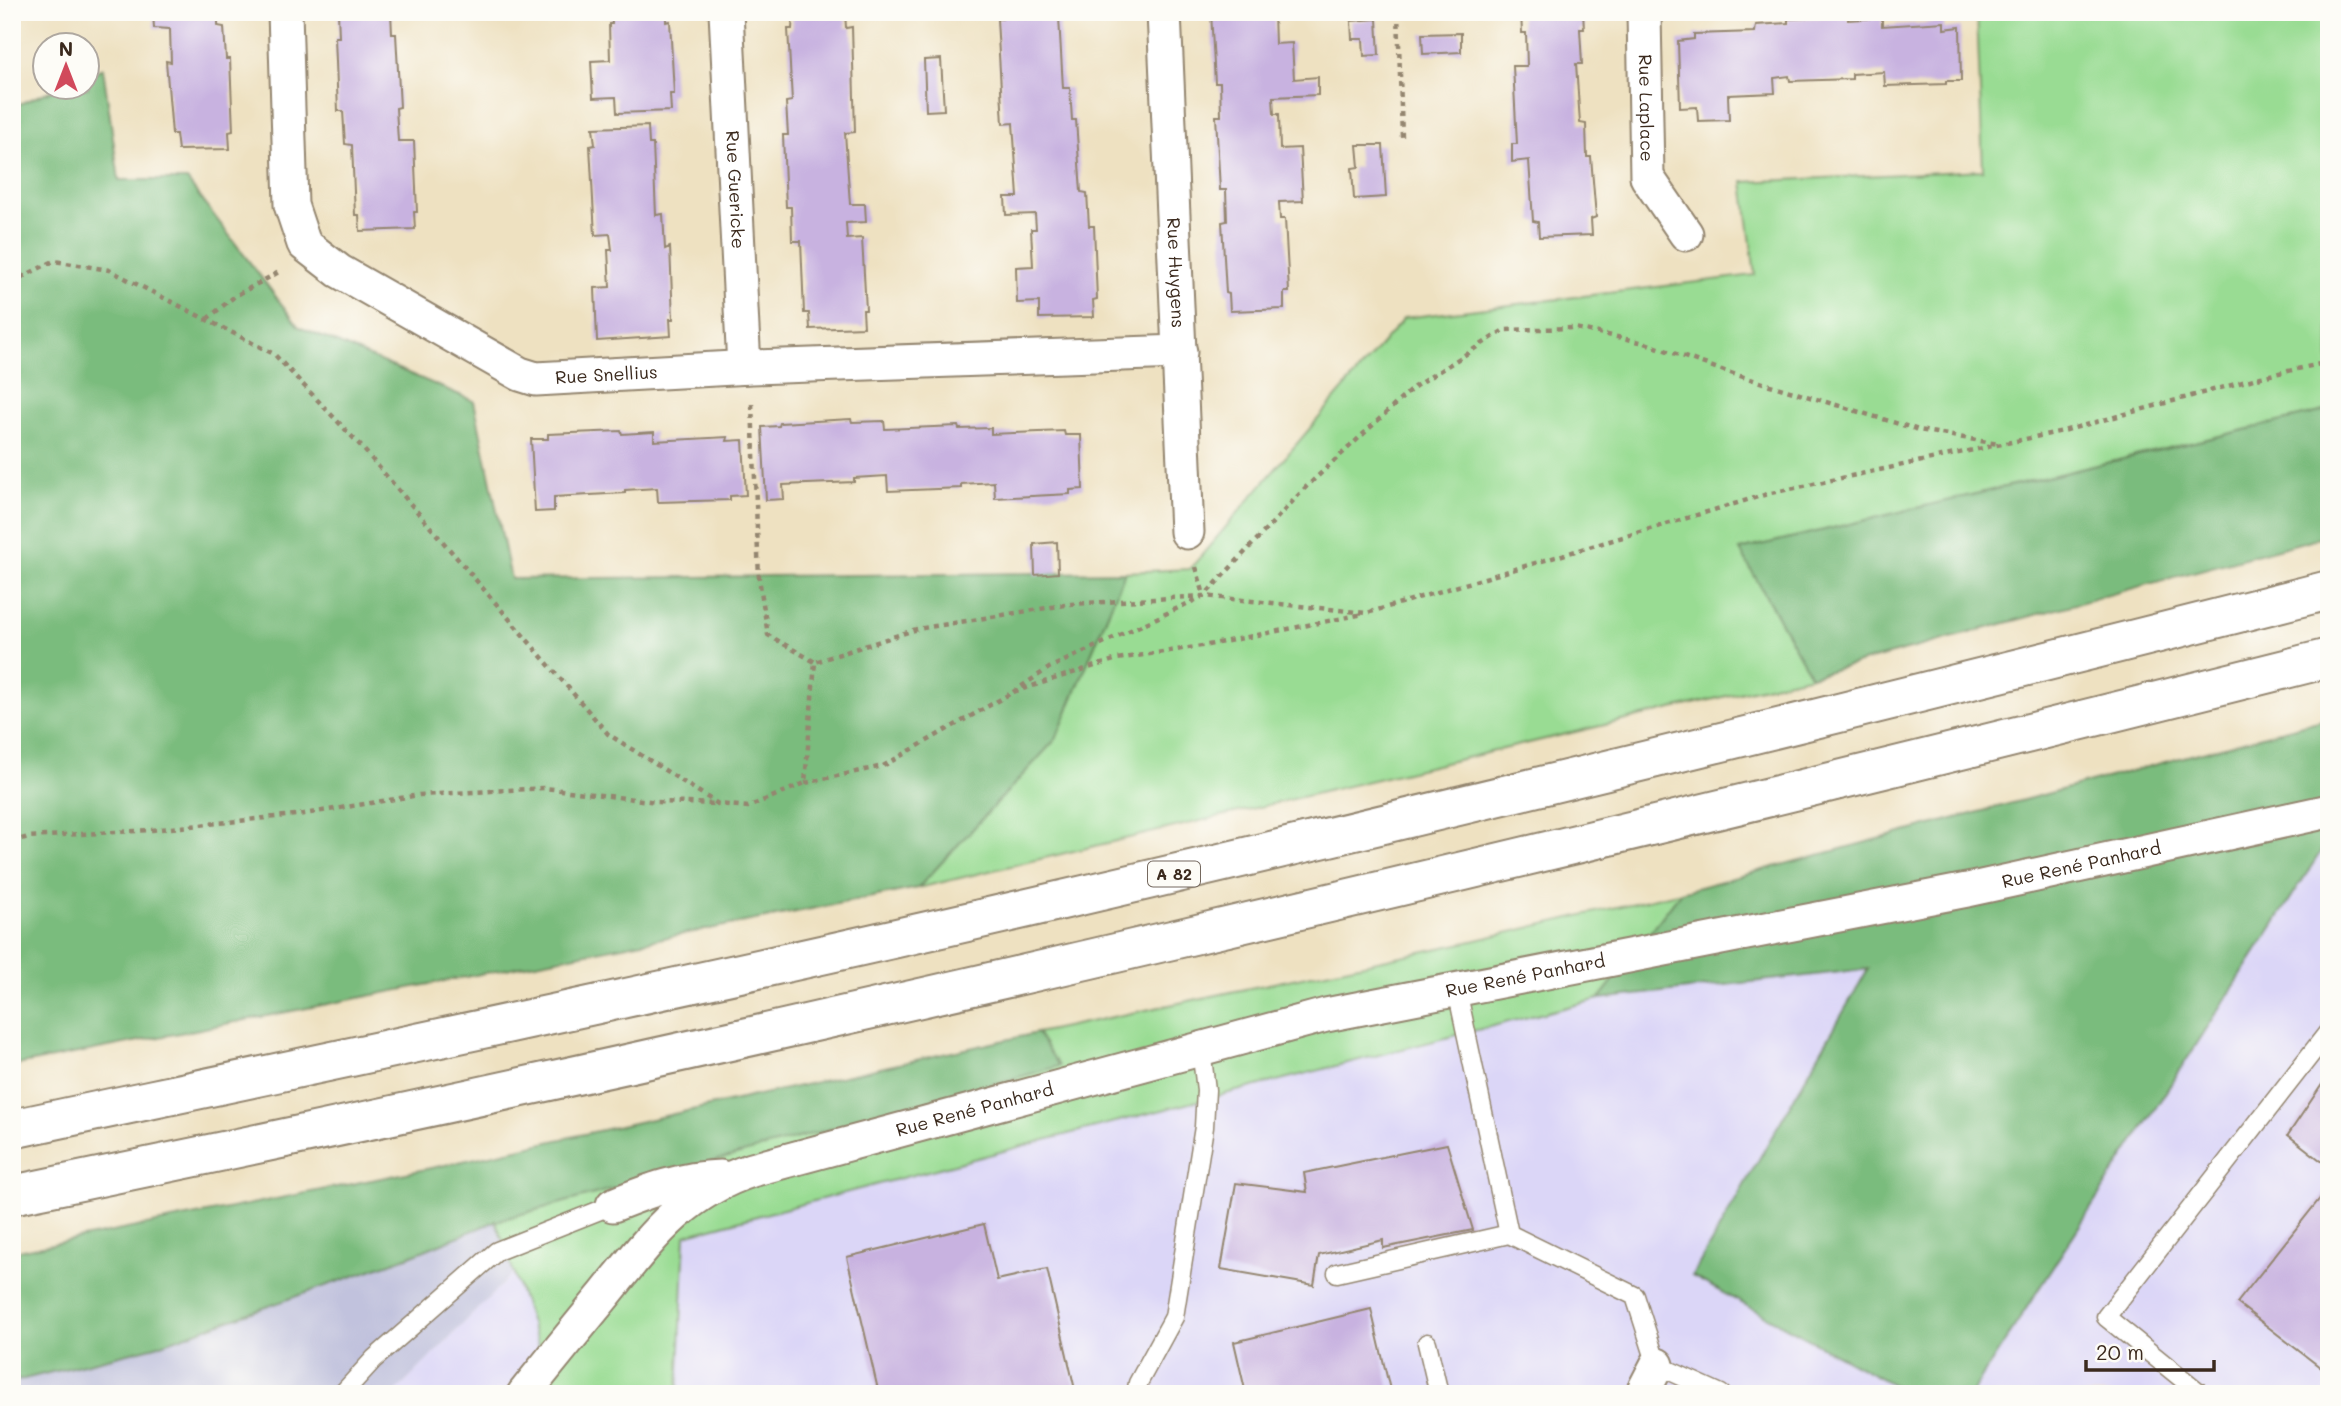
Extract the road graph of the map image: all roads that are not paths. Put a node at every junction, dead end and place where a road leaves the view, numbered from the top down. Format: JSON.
{"nodes":[{"id":1,"x":285,"y":12,"type":"edge"},
{"id":2,"x":726,"y":12,"type":"edge"},
{"id":3,"x":1164,"y":12,"type":"edge"},
{"id":4,"x":1644,"y":12,"type":"edge"},
{"id":5,"x":1686,"y":234,"type":"dead end"},
{"id":6,"x":1180,"y":352,"type":"junction"},
{"id":7,"x":747,"y":367,"type":"junction"},
{"id":8,"x":1187,"y":532,"type":"dead end"},
{"id":9,"x":2329,"y":590,"type":"edge"},
{"id":10,"x":2329,"y":658,"type":"edge"},
{"id":11,"x":2329,"y":811,"type":"edge"},
{"id":12,"x":1457,"y":990,"type":"junction"},
{"id":13,"x":2329,"y":1031,"type":"edge"},
{"id":14,"x":1201,"y":1049,"type":"junction"},
{"id":15,"x":12,"y":1129,"type":"edge"},
{"id":16,"x":730,"y":1177,"type":"junction"},
{"id":17,"x":12,"y":1195,"type":"edge"},
{"id":18,"x":613,"y":1205,"type":"joint"},
{"id":19,"x":1509,"y":1234,"type":"junction"},
{"id":20,"x":1337,"y":1273,"type":"dead end"},
{"id":21,"x":1427,"y":1343,"type":"dead end"},
{"id":22,"x":1649,"y":1379,"type":"edge"},
{"id":23,"x":342,"y":1394,"type":"edge"},
{"id":24,"x":524,"y":1394,"type":"edge"},
{"id":25,"x":1136,"y":1394,"type":"edge"},
{"id":26,"x":1439,"y":1394,"type":"edge"},
{"id":27,"x":1721,"y":1394,"type":"edge"},
{"id":28,"x":2201,"y":1394,"type":"edge"}],
"edges":[{"from":1,"to":7,"type":"street","name":"Rue Snellius"},
{"from":2,"to":7,"type":"street","name":"Rue Guericke"},
{"from":3,"to":6,"type":"street","name":"Rue Huygens"},
{"from":4,"to":5,"type":"street","name":"Rue Laplace"},
{"from":6,"to":7,"type":"street","name":"Rue Snellius"},
{"from":6,"to":8,"type":"street","name":"Rue Huygens"},
{"from":9,"to":15,"type":"highway","number":"A 82"},
{"from":10,"to":17,"type":"highway"},
{"from":11,"to":12,"type":"street","name":"Rue René Panhard"},
{"from":12,"to":14,"type":"street","name":"Rue René Panhard"},
{"from":12,"to":19,"type":"lane"},
{"from":13,"to":28,"type":"lane"},
{"from":14,"to":16,"type":"street","name":"Rue René Panhard"},
{"from":14,"to":25,"type":"lane"},
{"from":16,"to":18,"type":"street","name":"Rue René Panhard"},
{"from":16,"to":24,"type":"street","name":"Rue René Panhard"},
{"from":18,"to":23,"type":"lane"},
{"from":19,"to":20,"type":"lane"},
{"from":19,"to":22,"type":"lane"},
{"from":21,"to":26,"type":"lane"},
{"from":22,"to":27,"type":"lane"}]}
